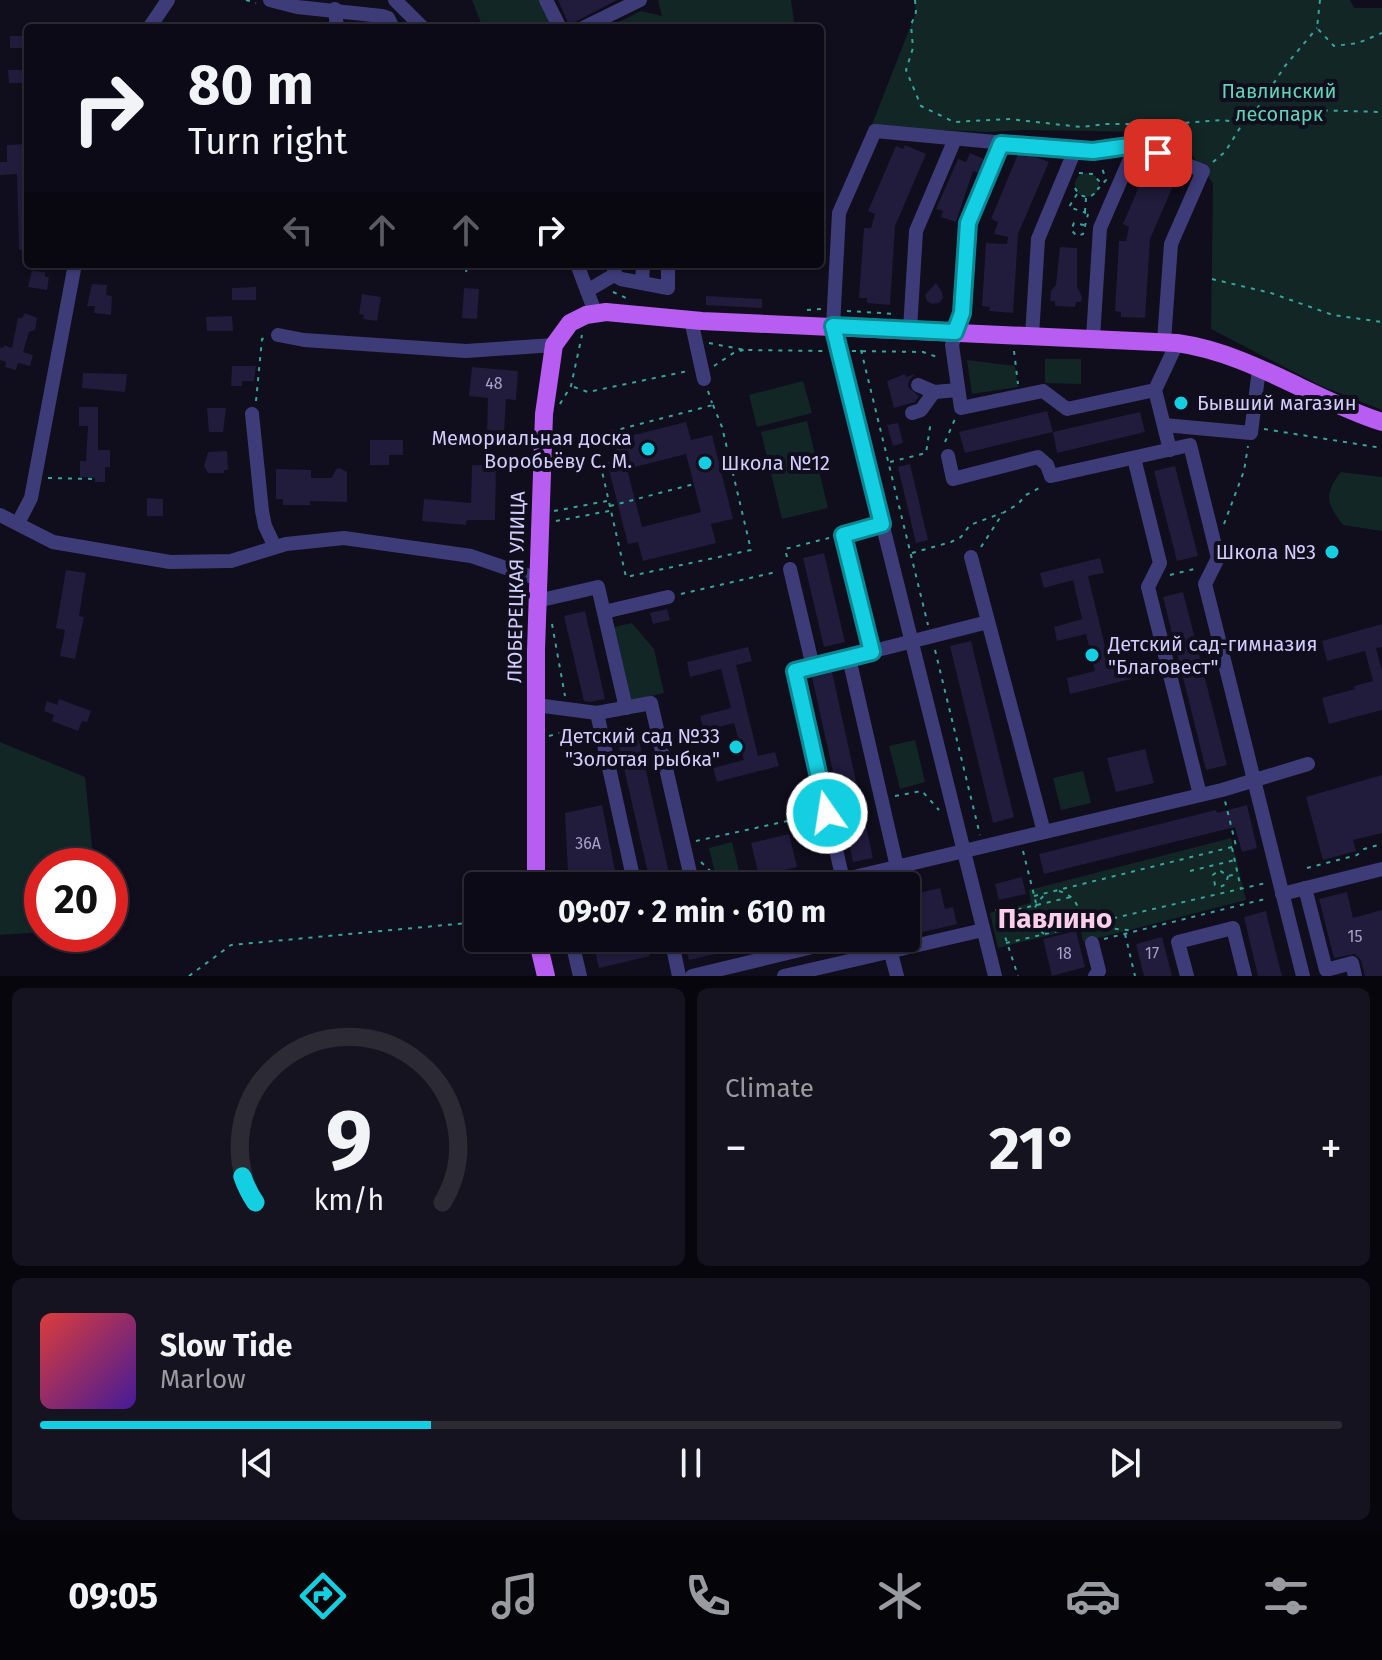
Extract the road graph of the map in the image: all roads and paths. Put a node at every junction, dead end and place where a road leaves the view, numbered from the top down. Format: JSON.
{"nodes":[{"id":1,"x":270,"y":0,"type":"edge"},
{"id":2,"x":395,"y":0,"type":"edge"},
{"id":3,"x":546,"y":0,"type":"edge"},
{"id":4,"x":640,"y":0,"type":"edge"},
{"id":5,"x":915,"y":0,"type":"edge"},
{"id":6,"x":1320,"y":0,"type":"edge"},
{"id":7,"x":166,"y":3,"type":"edge"},
{"id":8,"x":335,"y":9,"type":"junction"},
{"id":9,"x":152,"y":24,"type":"edge"},
{"id":10,"x":162,"y":24,"type":"edge"},
{"id":11,"x":337,"y":24,"type":"edge"},
{"id":12,"x":391,"y":24,"type":"edge"},
{"id":13,"x":419,"y":24,"type":"edge"},
{"id":14,"x":558,"y":24,"type":"edge"},
{"id":15,"x":591,"y":24,"type":"edge"},
{"id":16,"x":1317,"y":28,"type":"junction"},
{"id":17,"x":1382,"y":33,"type":"edge"},
{"id":18,"x":1382,"y":112,"type":"edge"},
{"id":19,"x":1243,"y":123,"type":"junction"},
{"id":20,"x":955,"y":139,"type":"junction"},
{"id":21,"x":1001,"y":144,"type":"junction"},
{"id":22,"x":1136,"y":145,"type":"junction"},
{"id":23,"x":1075,"y":150,"type":"junction"},
{"id":24,"x":1096,"y":160,"type":"dead end"},
{"id":25,"x":1079,"y":166,"type":"dead end"},
{"id":26,"x":1203,"y":171,"type":"junction"},
{"id":27,"x":1081,"y":174,"type":"junction"},
{"id":28,"x":1098,"y":189,"type":"junction"},
{"id":29,"x":1078,"y":193,"type":"junction"},
{"id":30,"x":1086,"y":197,"type":"junction"},
{"id":31,"x":1087,"y":214,"type":"junction"},
{"id":32,"x":1104,"y":219,"type":"junction"},
{"id":33,"x":1084,"y":225,"type":"dead end"},
{"id":34,"x":74,"y":268,"type":"edge"},
{"id":35,"x":467,"y":268,"type":"edge"},
{"id":36,"x":578,"y":268,"type":"edge"},
{"id":37,"x":643,"y":268,"type":"edge"},
{"id":38,"x":668,"y":268,"type":"edge"},
{"id":39,"x":614,"y":269,"type":"edge"},
{"id":40,"x":466,"y":272,"type":"dead end"},
{"id":41,"x":1212,"y":279,"type":"dead end"},
{"id":42,"x":642,"y":283,"type":"junction"},
{"id":43,"x":587,"y":291,"type":"junction"},
{"id":44,"x":591,"y":314,"type":"junction"},
{"id":45,"x":691,"y":320,"type":"junction"},
{"id":46,"x":1382,"y":322,"type":"edge"},
{"id":47,"x":833,"y":326,"type":"junction"},
{"id":48,"x":910,"y":329,"type":"junction"},
{"id":49,"x":955,"y":332,"type":"junction"},
{"id":50,"x":278,"y":335,"type":"joint"},
{"id":51,"x":1023,"y":336,"type":"junction"},
{"id":52,"x":1093,"y":338,"type":"junction"},
{"id":53,"x":1171,"y":342,"type":"junction"},
{"id":54,"x":554,"y":345,"type":"junction"},
{"id":55,"x":745,"y":350,"type":"dead end"},
{"id":56,"x":861,"y":350,"type":"dead end"},
{"id":57,"x":1259,"y":369,"type":"junction"},
{"id":58,"x":702,"y":373,"type":"junction"},
{"id":59,"x":574,"y":378,"type":"dead end"},
{"id":60,"x":918,"y":385,"type":"dead end"},
{"id":61,"x":571,"y":386,"type":"dead end"},
{"id":62,"x":958,"y":390,"type":"junction"},
{"id":63,"x":1155,"y":390,"type":"junction"},
{"id":64,"x":934,"y":392,"type":"junction"},
{"id":65,"x":1020,"y":396,"type":"junction"},
{"id":66,"x":961,"y":408,"type":"junction"},
{"id":67,"x":918,"y":409,"type":"joint"},
{"id":68,"x":252,"y":414,"type":"joint"},
{"id":69,"x":1382,"y":422,"type":"edge"},
{"id":70,"x":1164,"y":425,"type":"junction"},
{"id":71,"x":1251,"y":431,"type":"junction"},
{"id":72,"x":1382,"y":448,"type":"edge"},
{"id":73,"x":1170,"y":450,"type":"junction"},
{"id":74,"x":948,"y":456,"type":"joint"},
{"id":75,"x":1134,"y":458,"type":"junction"},
{"id":76,"x":888,"y":462,"type":"junction"},
{"id":77,"x":1051,"y":476,"type":"junction"},
{"id":78,"x":35,"y":477,"type":"junction"},
{"id":79,"x":95,"y":479,"type":"dead end"},
{"id":80,"x":694,"y":484,"type":"dead end"},
{"id":81,"x":608,"y":501,"type":"junction"},
{"id":82,"x":610,"y":508,"type":"junction"},
{"id":83,"x":549,"y":512,"type":"dead end"},
{"id":84,"x":1003,"y":513,"type":"junction"},
{"id":85,"x":6,"y":519,"type":"edge"},
{"id":86,"x":549,"y":523,"type":"dead end"},
{"id":87,"x":882,"y":524,"type":"junction"},
{"id":88,"x":1224,"y":524,"type":"dead end"},
{"id":89,"x":843,"y":535,"type":"junction"},
{"id":90,"x":275,"y":547,"type":"junction"},
{"id":91,"x":911,"y":553,"type":"junction"},
{"id":92,"x":972,"y":560,"type":"joint"},
{"id":93,"x":1215,"y":564,"type":"junction"},
{"id":94,"x":790,"y":569,"type":"junction"},
{"id":95,"x":1152,"y":577,"type":"junction"},
{"id":96,"x":538,"y":579,"type":"junction"},
{"id":97,"x":668,"y":597,"type":"joint"},
{"id":98,"x":542,"y":599,"type":"junction"},
{"id":99,"x":604,"y":612,"type":"junction"},
{"id":100,"x":988,"y":622,"type":"junction"},
{"id":101,"x":931,"y":636,"type":"junction"},
{"id":102,"x":912,"y":642,"type":"junction"},
{"id":103,"x":872,"y":652,"type":"junction"},
{"id":104,"x":849,"y":658,"type":"junction"},
{"id":105,"x":813,"y":667,"type":"junction"},
{"id":106,"x":536,"y":705,"type":"junction"},
{"id":107,"x":626,"y":708,"type":"junction"},
{"id":108,"x":567,"y":710,"type":"junction"},
{"id":109,"x":597,"y":713,"type":"junction"},
{"id":110,"x":545,"y":737,"type":"dead end"},
{"id":111,"x":1308,"y":764,"type":"dead end"},
{"id":112,"x":1254,"y":780,"type":"junction"},
{"id":113,"x":1222,"y":790,"type":"junction"},
{"id":114,"x":1200,"y":795,"type":"junction"},
{"id":115,"x":881,"y":798,"type":"junction"},
{"id":116,"x":827,"y":813,"type":"junction"},
{"id":117,"x":977,"y":819,"type":"junction"},
{"id":118,"x":957,"y":824,"type":"junction"},
{"id":119,"x":1044,"y":832,"type":"junction"},
{"id":120,"x":1020,"y":839,"type":"junction"},
{"id":121,"x":683,"y":844,"type":"junction"},
{"id":122,"x":1382,"y":844,"type":"edge"},
{"id":123,"x":981,"y":847,"type":"junction"},
{"id":124,"x":1232,"y":847,"type":"junction"},
{"id":125,"x":964,"y":851,"type":"junction"},
{"id":126,"x":1235,"y":860,"type":"junction"},
{"id":127,"x":1215,"y":865,"type":"junction"},
{"id":128,"x":897,"y":867,"type":"junction"},
{"id":129,"x":1307,"y":868,"type":"dead end"},
{"id":130,"x":1382,"y":869,"type":"edge"},
{"id":131,"x":1190,"y":871,"type":"dead end"},
{"id":132,"x":1217,"y":871,"type":"junction"},
{"id":133,"x":536,"y":872,"type":"edge"},
{"id":134,"x":632,"y":872,"type":"edge"},
{"id":135,"x":690,"y":872,"type":"edge"},
{"id":136,"x":712,"y":872,"type":"edge"},
{"id":137,"x":841,"y":872,"type":"edge"},
{"id":138,"x":887,"y":872,"type":"edge"},
{"id":139,"x":1238,"y":874,"type":"junction"},
{"id":140,"x":1228,"y":876,"type":"junction"},
{"id":141,"x":1220,"y":887,"type":"junction"},
{"id":142,"x":1280,"y":887,"type":"junction"},
{"id":143,"x":1305,"y":888,"type":"junction"},
{"id":144,"x":1241,"y":889,"type":"junction"},
{"id":145,"x":1052,"y":891,"type":"junction"},
{"id":146,"x":1222,"y":893,"type":"junction"},
{"id":147,"x":1034,"y":896,"type":"junction"},
{"id":148,"x":1072,"y":896,"type":"junction"},
{"id":149,"x":1035,"y":905,"type":"junction"},
{"id":150,"x":996,"y":909,"type":"dead end"},
{"id":151,"x":998,"y":914,"type":"junction"},
{"id":152,"x":1034,"y":922,"type":"junction"},
{"id":153,"x":464,"y":923,"type":"edge"},
{"id":154,"x":1084,"y":925,"type":"junction"},
{"id":155,"x":1077,"y":927,"type":"junction"},
{"id":156,"x":983,"y":930,"type":"junction"},
{"id":157,"x":1002,"y":930,"type":"junction"},
{"id":158,"x":1124,"y":932,"type":"junction"},
{"id":159,"x":1044,"y":934,"type":"junction"},
{"id":160,"x":920,"y":940,"type":"edge"},
{"id":161,"x":1006,"y":943,"type":"junction"},
{"id":162,"x":1092,"y":943,"type":"joint"},
{"id":163,"x":540,"y":952,"type":"edge"},
{"id":164,"x":574,"y":952,"type":"edge"},
{"id":165,"x":674,"y":952,"type":"edge"},
{"id":166,"x":792,"y":952,"type":"edge"},
{"id":167,"x":865,"y":952,"type":"edge"},
{"id":168,"x":891,"y":952,"type":"edge"},
{"id":169,"x":189,"y":976,"type":"edge"},
{"id":170,"x":546,"y":976,"type":"edge"},
{"id":171,"x":580,"y":976,"type":"edge"},
{"id":172,"x":679,"y":976,"type":"edge"},
{"id":173,"x":692,"y":976,"type":"edge"},
{"id":174,"x":784,"y":976,"type":"edge"},
{"id":175,"x":897,"y":976,"type":"edge"},
{"id":176,"x":995,"y":976,"type":"edge"},
{"id":177,"x":1018,"y":976,"type":"edge"},
{"id":178,"x":1095,"y":976,"type":"edge"},
{"id":179,"x":1133,"y":976,"type":"edge"},
{"id":180,"x":1187,"y":976,"type":"edge"},
{"id":181,"x":1245,"y":976,"type":"edge"},
{"id":182,"x":1303,"y":976,"type":"edge"},
{"id":183,"x":1355,"y":976,"type":"edge"}],
"edges":[{"from":1,"to":8,"type":"street"},
{"from":2,"to":13,"type":"street"},
{"from":3,"to":14,"type":"street"},
{"from":4,"to":15,"type":"street"},
{"from":5,"to":19,"type":"path"},
{"from":6,"to":16,"type":"path"},
{"from":7,"to":9,"type":"street"},
{"from":7,"to":10,"type":"street"},
{"from":8,"to":11,"type":"street"},
{"from":8,"to":12,"type":"street"},
{"from":16,"to":17,"type":"path"},
{"from":16,"to":19,"type":"path"},
{"from":18,"to":19,"type":"path"},
{"from":19,"to":26,"type":"path"},
{"from":20,"to":21,"type":"street"},
{"from":20,"to":47,"type":"street"},
{"from":20,"to":48,"type":"street"},
{"from":21,"to":23,"type":"street"},
{"from":21,"to":49,"type":"street"},
{"from":22,"to":23,"type":"street"},
{"from":22,"to":26,"type":"street"},
{"from":22,"to":32,"type":"street"},
{"from":23,"to":51,"type":"street"},
{"from":24,"to":28,"type":"path"},
{"from":25,"to":27,"type":"path"},
{"from":26,"to":53,"type":"street"},
{"from":27,"to":28,"type":"path"},
{"from":27,"to":29,"type":"path"},
{"from":28,"to":30,"type":"path"},
{"from":29,"to":30,"type":"path"},
{"from":29,"to":31,"type":"path"},
{"from":30,"to":31,"type":"path"},
{"from":31,"to":32,"type":"path"},
{"from":31,"to":33,"type":"path"},
{"from":32,"to":52,"type":"street"},
{"from":34,"to":78,"type":"street"},
{"from":35,"to":40,"type":"path"},
{"from":36,"to":43,"type":"street"},
{"from":37,"to":42,"type":"street"},
{"from":38,"to":42,"type":"street"},
{"from":39,"to":42,"type":"street"},
{"from":39,"to":43,"type":"street"},
{"from":41,"to":46,"type":"path"},
{"from":43,"to":44,"type":"street"},
{"from":44,"to":45,"type":"main road"},
{"from":44,"to":54,"type":"main road"},
{"from":44,"to":59,"type":"path"},
{"from":45,"to":47,"type":"main road"},
{"from":45,"to":58,"type":"street"},
{"from":47,"to":48,"type":"main road"},
{"from":47,"to":87,"type":"street"},
{"from":48,"to":49,"type":"main road"},
{"from":49,"to":51,"type":"main road"},
{"from":49,"to":62,"type":"street"},
{"from":50,"to":54,"type":"street"},
{"from":50,"to":68,"type":"path"},
{"from":51,"to":52,"type":"main road"},
{"from":51,"to":65,"type":"path"},
{"from":52,"to":53,"type":"main road"},
{"from":53,"to":57,"type":"main road"},
{"from":53,"to":63,"type":"street"},
{"from":54,"to":96,"type":"main road","name":"ЛЮБЕРЕЦКАЯ УЛИЦА"},
{"from":55,"to":58,"type":"path"},
{"from":56,"to":76,"type":"path"},
{"from":57,"to":69,"type":"main road"},
{"from":57,"to":71,"type":"street"},
{"from":58,"to":61,"type":"path"},
{"from":60,"to":64,"type":"street"},
{"from":62,"to":64,"type":"street"},
{"from":62,"to":66,"type":"street"},
{"from":63,"to":65,"type":"street"},
{"from":63,"to":70,"type":"street"},
{"from":64,"to":67,"type":"street"},
{"from":65,"to":66,"type":"street"},
{"from":66,"to":74,"type":"path"},
{"from":67,"to":76,"type":"path"},
{"from":68,"to":90,"type":"street"},
{"from":70,"to":71,"type":"street"},
{"from":70,"to":73,"type":"street"},
{"from":71,"to":72,"type":"path"},
{"from":71,"to":88,"type":"path"},
{"from":73,"to":75,"type":"street"},
{"from":73,"to":93,"type":"street"},
{"from":74,"to":77,"type":"street"},
{"from":75,"to":77,"type":"street"},
{"from":75,"to":95,"type":"street"},
{"from":76,"to":91,"type":"path"},
{"from":77,"to":84,"type":"path"},
{"from":78,"to":79,"type":"path"},
{"from":78,"to":85,"type":"street"},
{"from":80,"to":82,"type":"path"},
{"from":81,"to":82,"type":"path"},
{"from":81,"to":82,"type":"path"},
{"from":81,"to":83,"type":"path"},
{"from":82,"to":86,"type":"path"},
{"from":84,"to":91,"type":"path"},
{"from":84,"to":92,"type":"path"},
{"from":85,"to":90,"type":"street"},
{"from":87,"to":89,"type":"street"},
{"from":87,"to":102,"type":"street"},
{"from":89,"to":94,"type":"path"},
{"from":89,"to":103,"type":"street"},
{"from":90,"to":96,"type":"street"},
{"from":91,"to":101,"type":"path"},
{"from":92,"to":100,"type":"street"},
{"from":93,"to":95,"type":"path"},
{"from":93,"to":112,"type":"street"},
{"from":94,"to":97,"type":"path"},
{"from":94,"to":105,"type":"street"},
{"from":95,"to":114,"type":"street"},
{"from":96,"to":98,"type":"main road","name":"ЛЮБЕРЕЦКАЯ УЛИЦА"},
{"from":97,"to":99,"type":"street"},
{"from":98,"to":99,"type":"street"},
{"from":98,"to":106,"type":"main road","name":"ЛЮБЕРЕЦКАЯ УЛИЦА"},
{"from":98,"to":108,"type":"path"},
{"from":99,"to":107,"type":"street"},
{"from":100,"to":101,"type":"street"},
{"from":100,"to":119,"type":"street"},
{"from":101,"to":102,"type":"street"},
{"from":101,"to":117,"type":"path"},
{"from":102,"to":103,"type":"street"},
{"from":102,"to":118,"type":"street"},
{"from":103,"to":104,"type":"street"},
{"from":104,"to":105,"type":"street"},
{"from":104,"to":115,"type":"street"},
{"from":105,"to":116,"type":"street"},
{"from":106,"to":108,"type":"street"},
{"from":106,"to":133,"type":"main road","name":"ЛЮБЕРЕЦКАЯ УЛИЦА"},
{"from":107,"to":109,"type":"street"},
{"from":107,"to":121,"type":"street"},
{"from":108,"to":109,"type":"street"},
{"from":108,"to":110,"type":"path"},
{"from":109,"to":134,"type":"street"},
{"from":111,"to":112,"type":"street"},
{"from":112,"to":113,"type":"street"},
{"from":112,"to":142,"type":"street"},
{"from":113,"to":114,"type":"street"},
{"from":113,"to":124,"type":"path"},
{"from":114,"to":119,"type":"street"},
{"from":115,"to":118,"type":"path"},
{"from":115,"to":128,"type":"street"},
{"from":116,"to":121,"type":"path"},
{"from":116,"to":137,"type":"street"},
{"from":117,"to":118,"type":"path"},
{"from":117,"to":123,"type":"path"},
{"from":118,"to":125,"type":"street"},
{"from":119,"to":120,"type":"street"},
{"from":120,"to":123,"type":"street"},
{"from":120,"to":147,"type":"path"},
{"from":121,"to":135,"type":"street"},
{"from":121,"to":136,"type":"path"},
{"from":122,"to":129,"type":"path"},
{"from":123,"to":125,"type":"street"},
{"from":124,"to":126,"type":"path"},
{"from":124,"to":145,"type":"path"},
{"from":125,"to":128,"type":"street"},
{"from":125,"to":156,"type":"street"},
{"from":126,"to":127,"type":"path"},
{"from":126,"to":139,"type":"path"},
{"from":127,"to":131,"type":"path"},
{"from":127,"to":132,"type":"path"},
{"from":128,"to":138,"type":"street"},
{"from":130,"to":143,"type":"street"},
{"from":132,"to":140,"type":"path"},
{"from":132,"to":141,"type":"path"},
{"from":139,"to":140,"type":"path"},
{"from":139,"to":144,"type":"path"},
{"from":140,"to":141,"type":"path"},
{"from":141,"to":146,"type":"path"},
{"from":142,"to":143,"type":"street"},
{"from":142,"to":144,"type":"path"},
{"from":142,"to":158,"type":"path"},
{"from":142,"to":182,"type":"street"},
{"from":143,"to":183,"type":"street"},
{"from":144,"to":146,"type":"path"},
{"from":145,"to":147,"type":"path"},
{"from":145,"to":148,"type":"path"},
{"from":145,"to":149,"type":"path"},
{"from":146,"to":154,"type":"path"},
{"from":147,"to":149,"type":"path"},
{"from":148,"to":149,"type":"path"},
{"from":148,"to":155,"type":"path"},
{"from":149,"to":151,"type":"path"},
{"from":149,"to":152,"type":"path"},
{"from":150,"to":151,"type":"path"},
{"from":151,"to":157,"type":"path"},
{"from":152,"to":157,"type":"path"},
{"from":152,"to":159,"type":"path"},
{"from":153,"to":169,"type":"path"},
{"from":154,"to":155,"type":"path"},
{"from":154,"to":158,"type":"path"},
{"from":155,"to":159,"type":"path"},
{"from":156,"to":160,"type":"street"},
{"from":156,"to":176,"type":"street"},
{"from":157,"to":161,"type":"path"},
{"from":158,"to":162,"type":"path"},
{"from":158,"to":179,"type":"path"},
{"from":159,"to":161,"type":"path"},
{"from":161,"to":177,"type":"path"},
{"from":162,"to":178,"type":"street"},
{"from":163,"to":170,"type":"main road"},
{"from":164,"to":171,"type":"street"},
{"from":165,"to":172,"type":"street"},
{"from":166,"to":173,"type":"street"},
{"from":167,"to":174,"type":"street"},
{"from":168,"to":175,"type":"street"},
{"from":180,"to":181,"type":"street"}]}
